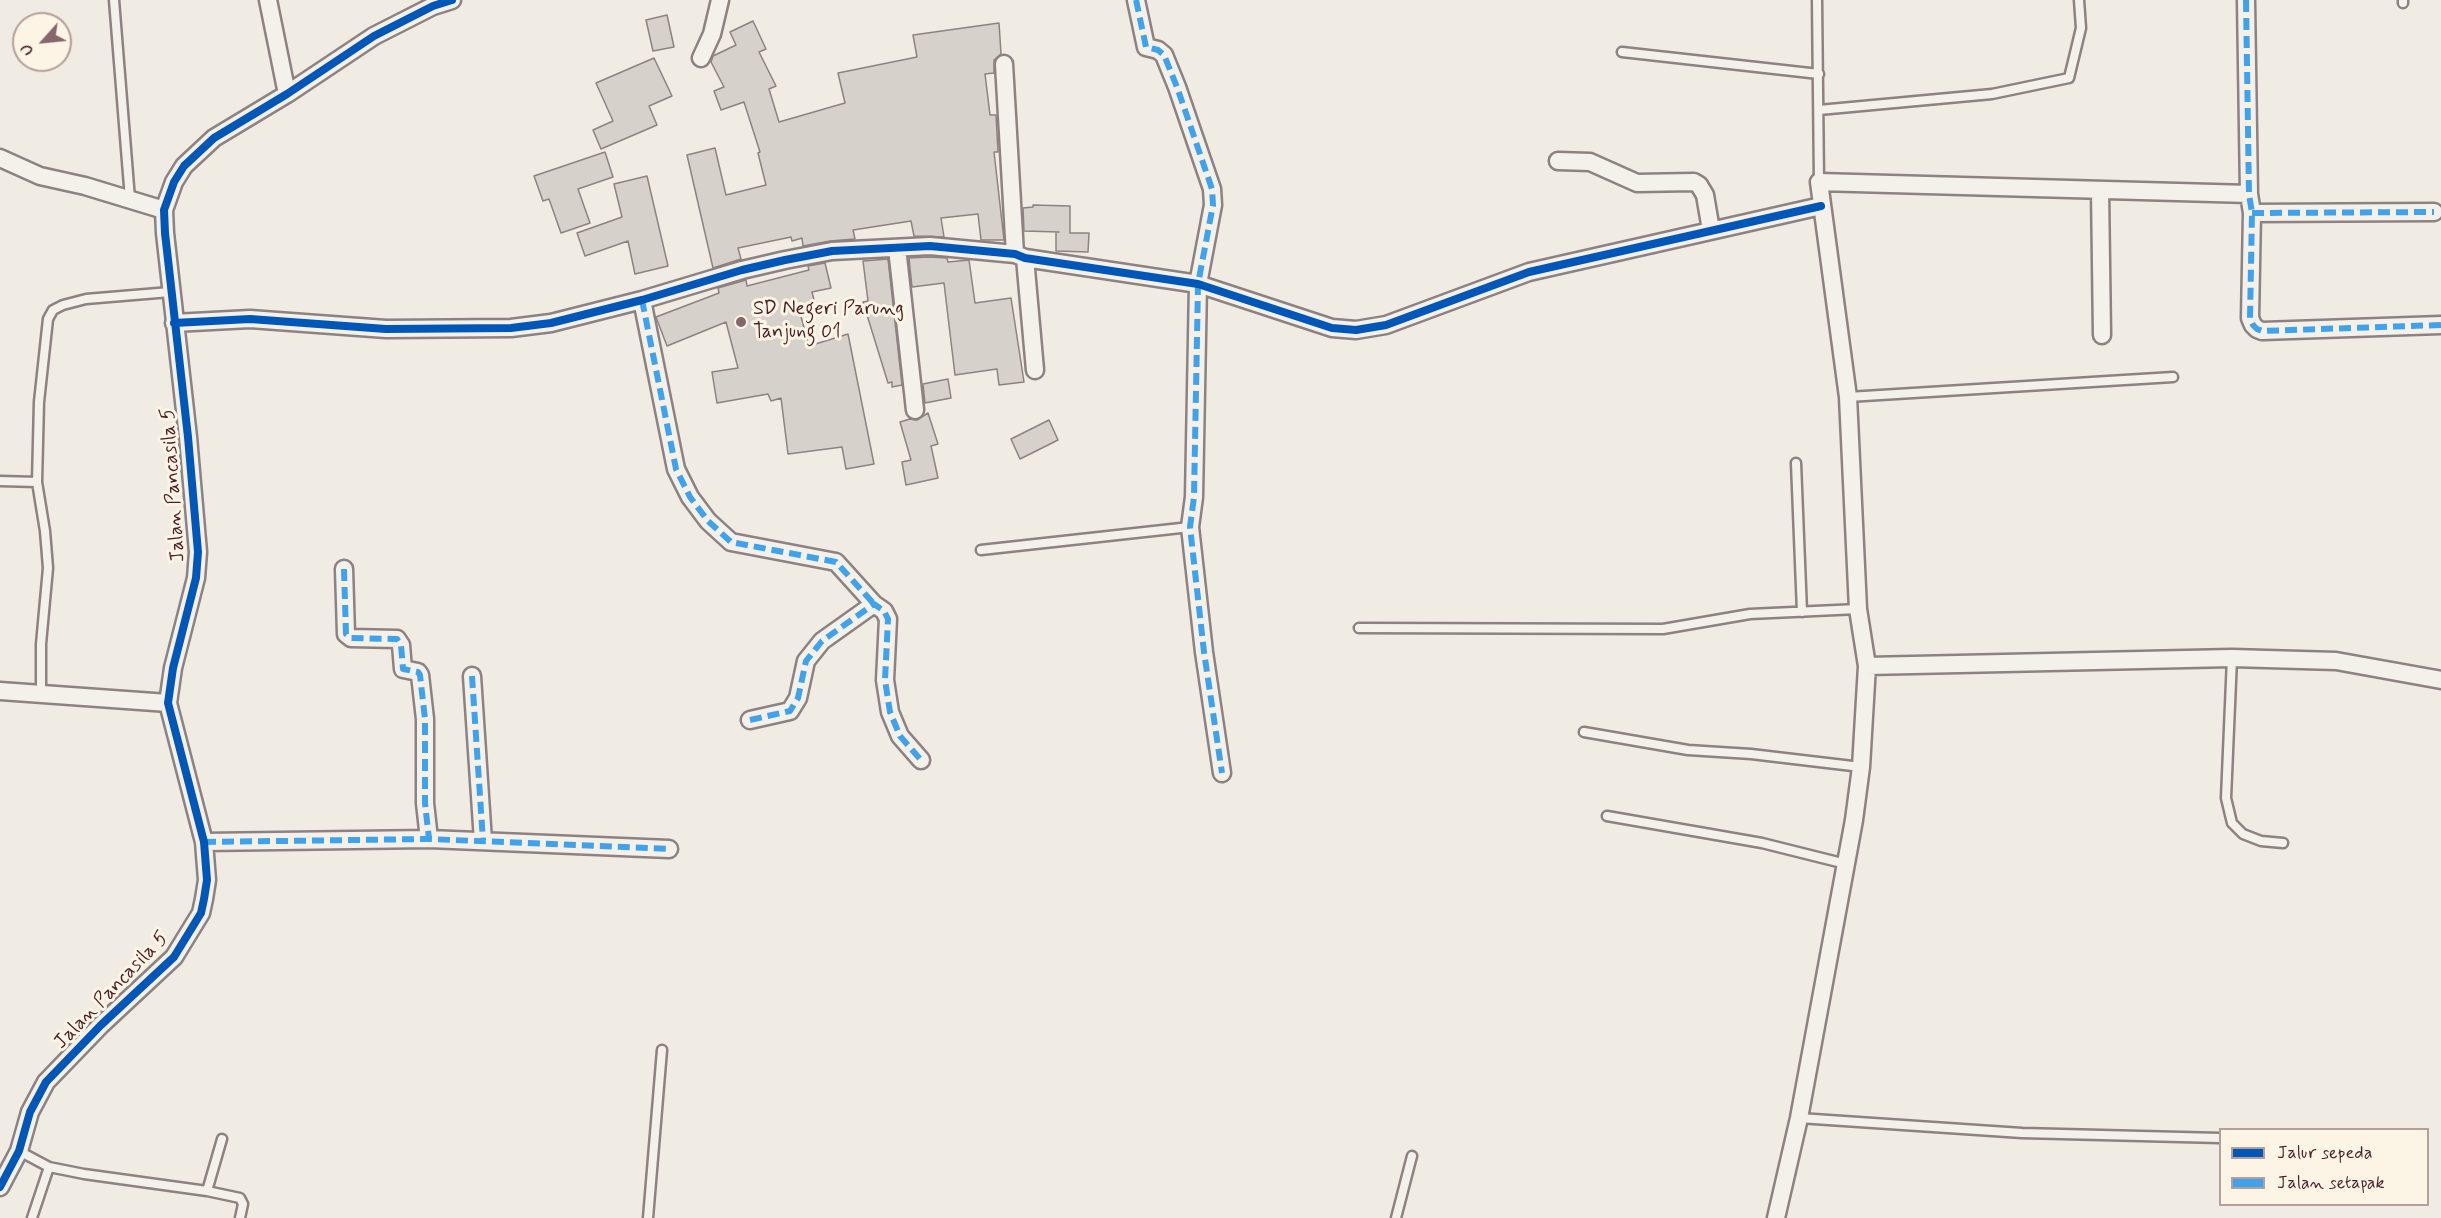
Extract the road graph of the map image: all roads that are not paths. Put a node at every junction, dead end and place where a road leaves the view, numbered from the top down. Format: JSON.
{"nodes":[{"id":1,"x":114,"y":0,"type":"edge"},
{"id":2,"x":268,"y":0,"type":"edge"},
{"id":3,"x":452,"y":0,"type":"edge"},
{"id":4,"x":720,"y":0,"type":"edge"},
{"id":5,"x":1136,"y":0,"type":"edge"},
{"id":6,"x":1817,"y":0,"type":"edge"},
{"id":7,"x":2079,"y":0,"type":"edge"},
{"id":8,"x":2246,"y":0,"type":"edge"},
{"id":9,"x":1622,"y":52,"type":"dead end"},
{"id":10,"x":700,"y":58,"type":"dead end"},
{"id":11,"x":1004,"y":64,"type":"dead end"},
{"id":12,"x":1819,"y":75,"type":"junction"},
{"id":13,"x":286,"y":93,"type":"junction"},
{"id":14,"x":1819,"y":110,"type":"junction"},
{"id":15,"x":0,"y":158,"type":"edge"},
{"id":16,"x":1558,"y":162,"type":"dead end"},
{"id":17,"x":1820,"y":182,"type":"junction"},
{"id":18,"x":2100,"y":190,"type":"junction"},
{"id":19,"x":2249,"y":194,"type":"junction"},
{"id":20,"x":130,"y":199,"type":"junction"},
{"id":21,"x":1821,"y":206,"type":"junction"},
{"id":22,"x":164,"y":210,"type":"junction"},
{"id":23,"x":2434,"y":212,"type":"dead end"},
{"id":24,"x":2252,"y":213,"type":"junction"},
{"id":25,"x":1711,"y":230,"type":"junction"},
{"id":26,"x":897,"y":248,"type":"junction"},
{"id":27,"x":1020,"y":256,"type":"junction"},
{"id":28,"x":1198,"y":284,"type":"junction"},
{"id":29,"x":170,"y":292,"type":"junction"},
{"id":30,"x":642,"y":300,"type":"junction"},
{"id":31,"x":174,"y":323,"type":"junction"},
{"id":32,"x":2441,"y":325,"type":"edge"},
{"id":33,"x":2102,"y":335,"type":"dead end"},
{"id":34,"x":1035,"y":370,"type":"dead end"},
{"id":35,"x":2173,"y":377,"type":"dead end"},
{"id":36,"x":1848,"y":397,"type":"junction"},
{"id":37,"x":915,"y":410,"type":"dead end"},
{"id":38,"x":1796,"y":463,"type":"dead end"},
{"id":39,"x":0,"y":481,"type":"edge"},
{"id":40,"x":37,"y":482,"type":"junction"},
{"id":41,"x":1190,"y":527,"type":"junction"},
{"id":42,"x":981,"y":550,"type":"dead end"},
{"id":43,"x":344,"y":569,"type":"dead end"},
{"id":44,"x":874,"y":604,"type":"junction"},
{"id":45,"x":1858,"y":609,"type":"junction"},
{"id":46,"x":1802,"y":612,"type":"junction"},
{"id":47,"x":1359,"y":628,"type":"dead end"},
{"id":48,"x":2232,"y":658,"type":"junction"},
{"id":49,"x":1867,"y":666,"type":"junction"},
{"id":50,"x":472,"y":676,"type":"dead end"},
{"id":51,"x":2441,"y":680,"type":"edge"},
{"id":52,"x":0,"y":691,"type":"edge"},
{"id":53,"x":40,"y":694,"type":"junction"},
{"id":54,"x":168,"y":703,"type":"junction"},
{"id":55,"x":750,"y":720,"type":"dead end"},
{"id":56,"x":1584,"y":732,"type":"dead end"},
{"id":57,"x":921,"y":760,"type":"dead end"},
{"id":58,"x":1862,"y":767,"type":"junction"},
{"id":59,"x":1222,"y":773,"type":"dead end"},
{"id":60,"x":1607,"y":816,"type":"dead end"},
{"id":61,"x":429,"y":839,"type":"junction"},
{"id":62,"x":483,"y":841,"type":"junction"},
{"id":63,"x":204,"y":842,"type":"junction"},
{"id":64,"x":2283,"y":843,"type":"dead end"},
{"id":65,"x":669,"y":849,"type":"dead end"},
{"id":66,"x":1847,"y":864,"type":"junction"},
{"id":67,"x":662,"y":1050,"type":"dead end"},
{"id":68,"x":1799,"y":1118,"type":"junction"},
{"id":69,"x":2219,"y":1138,"type":"edge"},
{"id":70,"x":222,"y":1139,"type":"dead end"},
{"id":71,"x":19,"y":1151,"type":"junction"},
{"id":72,"x":1412,"y":1156,"type":"dead end"},
{"id":73,"x":49,"y":1167,"type":"junction"},
{"id":74,"x":0,"y":1187,"type":"edge"},
{"id":75,"x":207,"y":1191,"type":"junction"},
{"id":76,"x":32,"y":1218,"type":"edge"},
{"id":77,"x":240,"y":1218,"type":"edge"},
{"id":78,"x":648,"y":1218,"type":"edge"},
{"id":79,"x":1396,"y":1218,"type":"edge"},
{"id":80,"x":1776,"y":1218,"type":"edge"}],
"edges":[{"from":1,"to":20,"type":"lane"},
{"from":2,"to":13,"type":"street"},
{"from":3,"to":13,"type":"street","name":"Jalan Pancasila 5"},
{"from":4,"to":10,"type":"street"},
{"from":5,"to":28,"type":"street"},
{"from":6,"to":12,"type":"lane"},
{"from":7,"to":14,"type":"lane"},
{"from":8,"to":19,"type":"street"},
{"from":9,"to":12,"type":"lane"},
{"from":11,"to":27,"type":"street"},
{"from":12,"to":14,"type":"lane"},
{"from":13,"to":22,"type":"street","name":"Jalan Pancasila 5"},
{"from":14,"to":17,"type":"lane"},
{"from":15,"to":20,"type":"street"},
{"from":16,"to":25,"type":"street"},
{"from":17,"to":18,"type":"street"},
{"from":17,"to":21,"type":"street"},
{"from":18,"to":19,"type":"street"},
{"from":18,"to":33,"type":"street"},
{"from":19,"to":24,"type":"street"},
{"from":20,"to":22,"type":"street"},
{"from":21,"to":25,"type":"street"},
{"from":21,"to":36,"type":"street"},
{"from":22,"to":29,"type":"street","name":"Jalan Pancasila 5"},
{"from":23,"to":24,"type":"street"},
{"from":24,"to":32,"type":"street"},
{"from":25,"to":28,"type":"street"},
{"from":26,"to":27,"type":"street"},
{"from":26,"to":30,"type":"street"},
{"from":26,"to":37,"type":"street"},
{"from":27,"to":28,"type":"street"},
{"from":27,"to":34,"type":"street"},
{"from":28,"to":41,"type":"street"},
{"from":29,"to":31,"type":"street","name":"Jalan Pancasila 5"},
{"from":29,"to":40,"type":"lane"},
{"from":30,"to":31,"type":"street"},
{"from":30,"to":44,"type":"street"},
{"from":31,"to":54,"type":"street","name":"Jalan Pancasila 5"},
{"from":35,"to":36,"type":"lane"},
{"from":36,"to":45,"type":"street"},
{"from":38,"to":46,"type":"lane"},
{"from":39,"to":40,"type":"lane"},
{"from":40,"to":53,"type":"lane"},
{"from":41,"to":42,"type":"lane"},
{"from":41,"to":59,"type":"street"},
{"from":43,"to":61,"type":"street"},
{"from":44,"to":55,"type":"street"},
{"from":44,"to":57,"type":"street"},
{"from":45,"to":46,"type":"lane"},
{"from":45,"to":49,"type":"street"},
{"from":46,"to":47,"type":"lane"},
{"from":48,"to":49,"type":"street"},
{"from":48,"to":51,"type":"street"},
{"from":48,"to":64,"type":"lane"},
{"from":49,"to":58,"type":"street"},
{"from":50,"to":62,"type":"street"},
{"from":52,"to":53,"type":"street"},
{"from":53,"to":54,"type":"street"},
{"from":54,"to":63,"type":"street","name":"Jalan Pancasila 5"},
{"from":56,"to":58,"type":"lane"},
{"from":58,"to":66,"type":"street"},
{"from":60,"to":66,"type":"lane"},
{"from":61,"to":62,"type":"street"},
{"from":61,"to":63,"type":"street"},
{"from":62,"to":65,"type":"street"},
{"from":63,"to":71,"type":"street","name":"Jalan Pancasila 5"},
{"from":66,"to":68,"type":"street"},
{"from":67,"to":78,"type":"lane"},
{"from":68,"to":69,"type":"lane"},
{"from":68,"to":80,"type":"street"},
{"from":70,"to":75,"type":"lane"},
{"from":71,"to":73,"type":"lane"},
{"from":71,"to":74,"type":"street","name":"Jalan Pancasila 5"},
{"from":72,"to":79,"type":"lane"},
{"from":73,"to":75,"type":"lane"},
{"from":73,"to":76,"type":"lane"},
{"from":75,"to":77,"type":"lane"}]}
